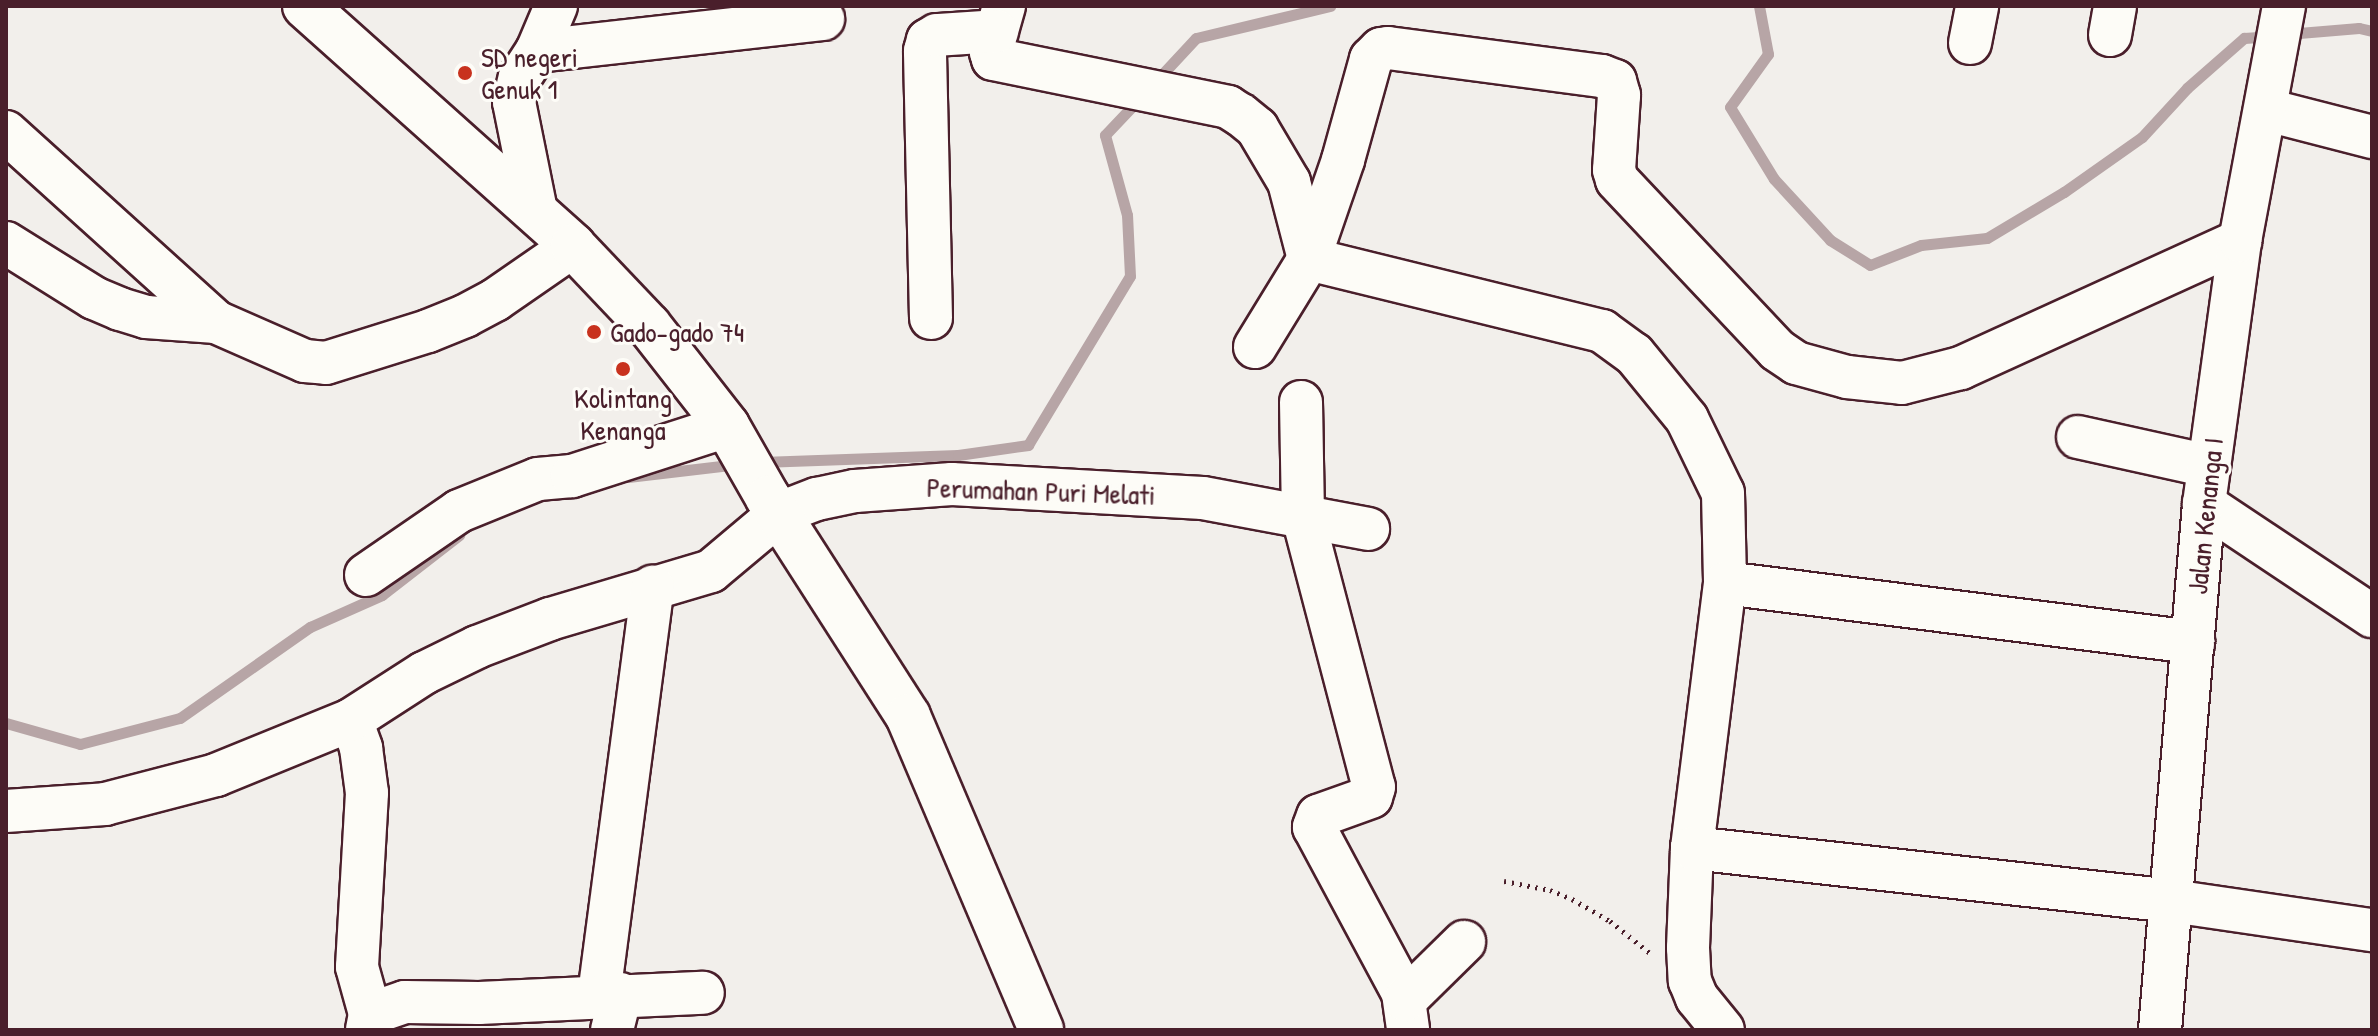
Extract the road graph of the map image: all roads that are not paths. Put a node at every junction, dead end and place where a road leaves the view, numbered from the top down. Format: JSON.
{"nodes":[{"id":1,"x":305,"y":6,"type":"edge"},
{"id":2,"x":556,"y":6,"type":"edge"},
{"id":3,"x":2284,"y":8,"type":"edge"},
{"id":4,"x":823,"y":19,"type":"dead end"},
{"id":5,"x":1001,"y":19,"type":"edge"},
{"id":6,"x":537,"y":51,"type":"junction"},
{"id":7,"x":2267,"y":110,"type":"junction"},
{"id":8,"x":6,"y":132,"type":"edge"},
{"id":9,"x":2372,"y":137,"type":"edge"},
{"id":10,"x":536,"y":211,"type":"junction"},
{"id":11,"x":2240,"y":241,"type":"junction"},
{"id":12,"x":6,"y":243,"type":"edge"},
{"id":13,"x":573,"y":246,"type":"junction"},
{"id":14,"x":1309,"y":259,"type":"junction"},
{"id":15,"x":931,"y":318,"type":"dead end"},
{"id":16,"x":216,"y":322,"type":"junction"},
{"id":17,"x":1255,"y":347,"type":"dead end"},
{"id":18,"x":1301,"y":402,"type":"dead end"},
{"id":19,"x":730,"y":433,"type":"junction"},
{"id":20,"x":2078,"y":437,"type":"dead end"},
{"id":21,"x":2206,"y":485,"type":"junction"},
{"id":22,"x":774,"y":506,"type":"junction"},
{"id":23,"x":1303,"y":517,"type":"junction"},
{"id":24,"x":1368,"y":529,"type":"dead end"},
{"id":25,"x":366,"y":575,"type":"dead end"},
{"id":26,"x":1725,"y":583,"type":"junction"},
{"id":27,"x":653,"y":587,"type":"junction"},
{"id":28,"x":2372,"y":616,"type":"edge"},
{"id":29,"x":2193,"y":642,"type":"junction"},
{"id":30,"x":351,"y":720,"type":"junction"},
{"id":31,"x":6,"y":811,"type":"edge"},
{"id":32,"x":1692,"y":848,"type":"junction"},
{"id":33,"x":2172,"y":901,"type":"junction"},
{"id":34,"x":2372,"y":930,"type":"edge"},
{"id":35,"x":1464,"y":942,"type":"dead end"},
{"id":36,"x":703,"y":993,"type":"dead end"},
{"id":37,"x":611,"y":1006,"type":"edge"},
{"id":38,"x":1406,"y":1015,"type":"edge"},
{"id":39,"x":368,"y":1022,"type":"edge"},
{"id":40,"x":1722,"y":1029,"type":"edge"},
{"id":41,"x":1041,"y":1030,"type":"edge"},
{"id":42,"x":2160,"y":1030,"type":"edge"}],
"edges":[{"from":1,"to":10,"type":"street"},
{"from":2,"to":6,"type":"street"},
{"from":3,"to":7,"type":"street","name":"Jalan Kenanga I"},
{"from":4,"to":6,"type":"street"},
{"from":5,"to":14,"type":"street"},
{"from":5,"to":15,"type":"street"},
{"from":6,"to":10,"type":"street"},
{"from":7,"to":9,"type":"street"},
{"from":7,"to":11,"type":"street","name":"Jalan Kenanga I"},
{"from":8,"to":16,"type":"street"},
{"from":10,"to":13,"type":"street"},
{"from":11,"to":14,"type":"street"},
{"from":11,"to":21,"type":"street","name":"Jalan Kenanga I"},
{"from":12,"to":16,"type":"street"},
{"from":13,"to":16,"type":"street"},
{"from":13,"to":19,"type":"street"},
{"from":14,"to":17,"type":"street"},
{"from":14,"to":26,"type":"street"},
{"from":18,"to":23,"type":"street"},
{"from":19,"to":22,"type":"street"},
{"from":19,"to":25,"type":"street"},
{"from":20,"to":21,"type":"street"},
{"from":21,"to":28,"type":"street"},
{"from":21,"to":29,"type":"street","name":"Jalan Kenanga I"},
{"from":22,"to":23,"type":"street","name":"Perumahan Puri Melati"},
{"from":22,"to":27,"type":"street","name":"Perumahan Puri Melati"},
{"from":22,"to":41,"type":"street"},
{"from":23,"to":24,"type":"street","name":"Perumahan Puri Melati"},
{"from":23,"to":38,"type":"street"},
{"from":26,"to":29,"type":"street"},
{"from":26,"to":32,"type":"street"},
{"from":27,"to":30,"type":"street","name":"Perumahan Puri Melati"},
{"from":27,"to":37,"type":"street"},
{"from":29,"to":33,"type":"street","name":"Jalan Kenanga I"},
{"from":30,"to":31,"type":"street","name":"Perumahan Puri Melati"},
{"from":30,"to":39,"type":"street"},
{"from":32,"to":33,"type":"street"},
{"from":32,"to":40,"type":"street"},
{"from":33,"to":34,"type":"street"},
{"from":33,"to":42,"type":"street","name":"Jalan Kenanga I"},
{"from":35,"to":38,"type":"street"},
{"from":36,"to":37,"type":"street"},
{"from":37,"to":39,"type":"street"}]}
